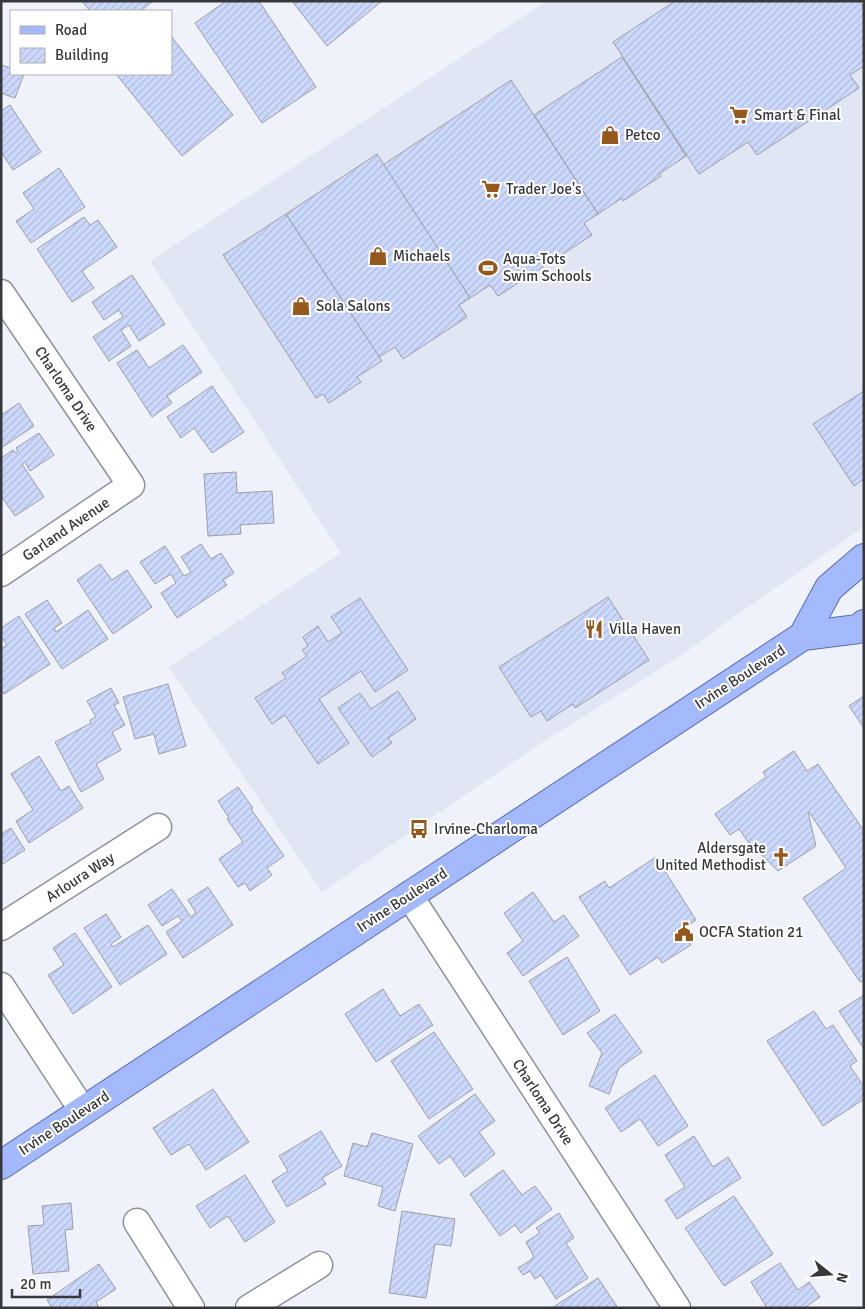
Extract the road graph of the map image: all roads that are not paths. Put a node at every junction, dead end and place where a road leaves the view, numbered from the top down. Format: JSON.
{"nodes":[{"id":1,"x":1,"y":292,"type":"edge"},
{"id":2,"x":131,"y":485,"type":"joint"},
{"id":3,"x":864,"y":558,"type":"edge"},
{"id":4,"x":1,"y":573,"type":"edge"},
{"id":5,"x":864,"y":624,"type":"edge"},
{"id":6,"x":803,"y":636,"type":"junction"},
{"id":7,"x":158,"y":827,"type":"dead end"},
{"id":8,"x":409,"y":896,"type":"junction"},
{"id":9,"x":1,"y":928,"type":"edge"},
{"id":10,"x":1,"y":986,"type":"edge"},
{"id":11,"x":83,"y":1111,"type":"junction"},
{"id":12,"x":1,"y":1165,"type":"edge"},
{"id":13,"x":136,"y":1222,"type":"dead end"},
{"id":14,"x":319,"y":1265,"type":"dead end"},
{"id":15,"x":192,"y":1308,"type":"edge"},
{"id":16,"x":248,"y":1308,"type":"edge"},
{"id":17,"x":677,"y":1308,"type":"edge"}],
"edges":[{"from":1,"to":2,"type":"street","name":"Charloma Drive"},
{"from":2,"to":4,"type":"street","name":"Garland Avenue"},
{"from":3,"to":6,"type":"main road","name":"Irvine Boulevard"},
{"from":5,"to":6,"type":"main road","name":"Irvine Boulevard"},
{"from":6,"to":8,"type":"main road","name":"Irvine Boulevard"},
{"from":7,"to":9,"type":"street","name":"Arloura Way"},
{"from":8,"to":11,"type":"main road","name":"Irvine Boulevard"},
{"from":8,"to":17,"type":"street","name":"Charloma Drive"},
{"from":10,"to":11,"type":"street"},
{"from":11,"to":12,"type":"main road","name":"Irvine Boulevard"},
{"from":13,"to":15,"type":"street"},
{"from":14,"to":16,"type":"street"}]}
